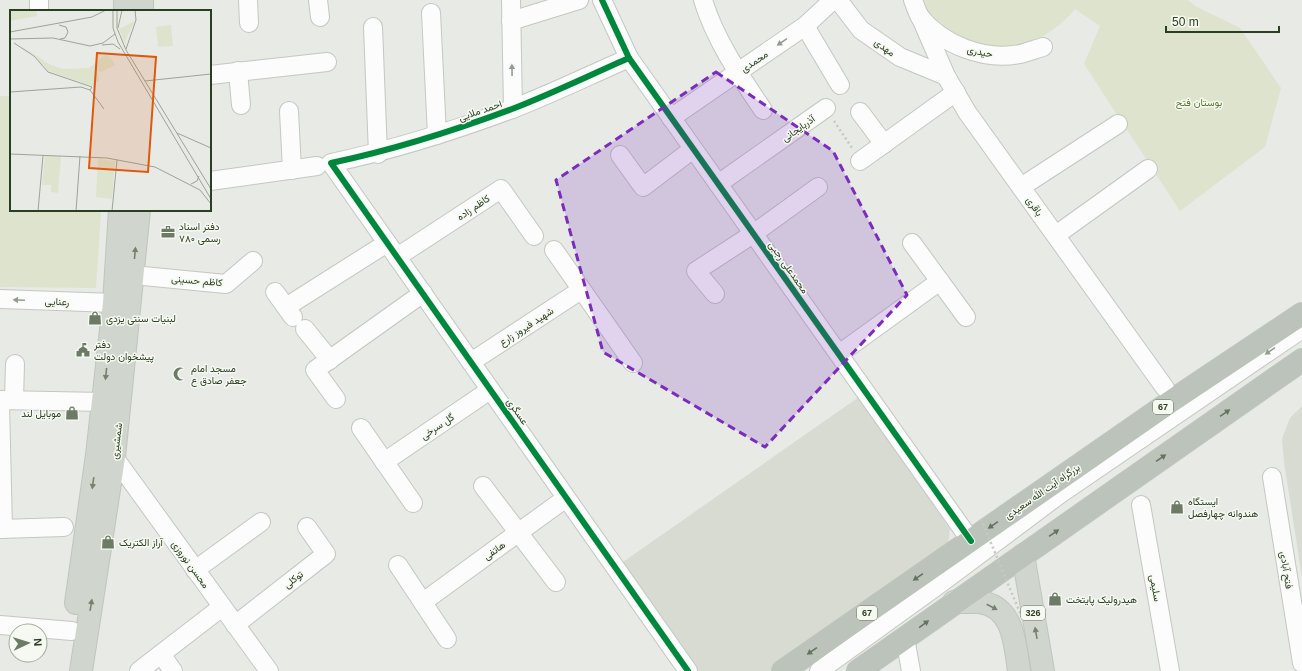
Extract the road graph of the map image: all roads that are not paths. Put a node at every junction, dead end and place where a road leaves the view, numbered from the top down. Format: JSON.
{"nodes":[{"id":1,"x":248,"y":0,"type":"edge"},
{"id":2,"x":511,"y":0,"type":"edge"},
{"id":3,"x":580,"y":0,"type":"edge"},
{"id":4,"x":602,"y":0,"type":"edge"},
{"id":5,"x":703,"y":0,"type":"edge"},
{"id":6,"x":833,"y":0,"type":"edge"},
{"id":7,"x":838,"y":0,"type":"edge"},
{"id":8,"x":916,"y":8,"type":"edge"},
{"id":9,"x":431,"y":13,"type":"dead end"},
{"id":10,"x":511,"y":21,"type":"junction"},
{"id":11,"x":249,"y":23,"type":"dead end"},
{"id":12,"x":805,"y":26,"type":"junction"},
{"id":13,"x":373,"y":27,"type":"dead end"},
{"id":14,"x":1043,"y":47,"type":"dead end"},
{"id":15,"x":629,"y":58,"type":"junction"},
{"id":16,"x":327,"y":62,"type":"dead end"},
{"id":17,"x":238,"y":72,"type":"junction"},
{"id":18,"x":737,"y":72,"type":"junction"},
{"id":19,"x":211,"y":75,"type":"edge"},
{"id":20,"x":946,"y":76,"type":"junction"},
{"id":21,"x":840,"y":86,"type":"dead end"},
{"id":22,"x":956,"y":92,"type":"junction"},
{"id":23,"x":241,"y":104,"type":"dead end"},
{"id":24,"x":826,"y":108,"type":"road end"},
{"id":25,"x":513,"y":109,"type":"junction"},
{"id":26,"x":763,"y":110,"type":"dead end"},
{"id":27,"x":288,"y":111,"type":"dead end"},
{"id":28,"x":860,"y":112,"type":"dead end"},
{"id":29,"x":671,"y":118,"type":"junction"},
{"id":30,"x":1118,"y":124,"type":"dead end"},
{"id":31,"x":437,"y":135,"type":"junction"},
{"id":32,"x":884,"y":144,"type":"junction"},
{"id":33,"x":693,"y":149,"type":"junction"},
{"id":34,"x":378,"y":154,"type":"junction"},
{"id":35,"x":620,"y":155,"type":"dead end"},
{"id":36,"x":860,"y":161,"type":"road end"},
{"id":37,"x":324,"y":165,"type":"junction"},
{"id":38,"x":1148,"y":169,"type":"dead end"},
{"id":39,"x":292,"y":170,"type":"junction"},
{"id":40,"x":211,"y":181,"type":"edge"},
{"id":41,"x":718,"y":184,"type":"junction"},
{"id":42,"x":818,"y":187,"type":"dead end"},
{"id":43,"x":1021,"y":187,"type":"junction"},
{"id":44,"x":120,"y":211,"type":"edge"},
{"id":45,"x":139,"y":211,"type":"edge"},
{"id":46,"x":753,"y":234,"type":"junction"},
{"id":47,"x":1056,"y":235,"type":"junction"},
{"id":48,"x":534,"y":236,"type":"dead end"},
{"id":49,"x":912,"y":243,"type":"dead end"},
{"id":50,"x":392,"y":250,"type":"junction"},
{"id":51,"x":554,"y":250,"type":"dead end"},
{"id":52,"x":253,"y":261,"type":"dead end"},
{"id":53,"x":124,"y":274,"type":"junction"},
{"id":54,"x":940,"y":281,"type":"junction"},
{"id":55,"x":581,"y":290,"type":"junction"},
{"id":56,"x":276,"y":292,"type":"dead end"},
{"id":57,"x":423,"y":294,"type":"junction"},
{"id":58,"x":715,"y":294,"type":"dead end"},
{"id":59,"x":0,"y":299,"type":"edge"},
{"id":60,"x":122,"y":304,"type":"junction"},
{"id":61,"x":1302,"y":314,"type":"edge"},
{"id":62,"x":966,"y":317,"type":"dead end"},
{"id":63,"x":295,"y":318,"type":"junction"},
{"id":64,"x":1302,"y":329,"type":"edge"},
{"id":65,"x":1302,"y":344,"type":"edge"},
{"id":66,"x":838,"y":354,"type":"junction"},
{"id":67,"x":1302,"y":360,"type":"edge"},
{"id":68,"x":471,"y":362,"type":"junction"},
{"id":69,"x":633,"y":363,"type":"dead end"},
{"id":70,"x":15,"y":364,"type":"dead end"},
{"id":71,"x":322,"y":365,"type":"junction"},
{"id":72,"x":1164,"y":388,"type":"dead end"},
{"id":73,"x":490,"y":390,"type":"junction"},
{"id":74,"x":336,"y":399,"type":"dead end"},
{"id":75,"x":5,"y":401,"type":"edge"},
{"id":76,"x":112,"y":403,"type":"junction"},
{"id":77,"x":361,"y":428,"type":"dead end"},
{"id":78,"x":106,"y":456,"type":"junction"},
{"id":79,"x":384,"y":462,"type":"junction"},
{"id":80,"x":1,"y":466,"type":"edge"},
{"id":81,"x":1272,"y":477,"type":"dead end"},
{"id":82,"x":483,"y":486,"type":"dead end"},
{"id":83,"x":566,"y":498,"type":"junction"},
{"id":84,"x":413,"y":503,"type":"dead end"},
{"id":85,"x":1141,"y":505,"type":"dead end"},
{"id":86,"x":261,"y":522,"type":"dead end"},
{"id":87,"x":64,"y":527,"type":"dead end"},
{"id":88,"x":307,"y":527,"type":"dead end"},
{"id":89,"x":1,"y":529,"type":"edge"},
{"id":90,"x":519,"y":532,"type":"junction"},
{"id":91,"x":971,"y":541,"type":"junction"},
{"id":92,"x":1023,"y":555,"type":"junction"},
{"id":93,"x":398,"y":565,"type":"dead end"},
{"id":94,"x":195,"y":570,"type":"junction"},
{"id":95,"x":556,"y":582,"type":"dead end"},
{"id":96,"x":423,"y":602,"type":"junction"},
{"id":97,"x":954,"y":602,"type":"junction"},
{"id":98,"x":222,"y":607,"type":"junction"},
{"id":99,"x":0,"y":624,"type":"edge"},
{"id":100,"x":235,"y":624,"type":"junction"},
{"id":101,"x":80,"y":632,"type":"junction"},
{"id":102,"x":905,"y":638,"type":"junction"},
{"id":103,"x":447,"y":640,"type":"dead end"},
{"id":104,"x":161,"y":654,"type":"junction"},
{"id":105,"x":1302,"y":663,"type":"edge"},
{"id":106,"x":66,"y":671,"type":"edge"},
{"id":107,"x":81,"y":671,"type":"edge"},
{"id":108,"x":139,"y":671,"type":"edge"},
{"id":109,"x":173,"y":671,"type":"edge"},
{"id":110,"x":269,"y":671,"type":"edge"},
{"id":111,"x":688,"y":671,"type":"edge"},
{"id":112,"x":783,"y":671,"type":"edge"},
{"id":113,"x":819,"y":671,"type":"edge"},
{"id":114,"x":828,"y":671,"type":"edge"},
{"id":115,"x":858,"y":671,"type":"edge"},
{"id":116,"x":911,"y":671,"type":"edge"},
{"id":117,"x":1019,"y":671,"type":"edge"},
{"id":118,"x":1042,"y":671,"type":"edge"},
{"id":119,"x":1170,"y":671,"type":"edge"}],
"edges":[{"from":1,"to":11,"type":"street"},
{"from":2,"to":10,"type":"street"},
{"from":3,"to":10,"type":"street"},
{"from":4,"to":15,"type":"street","name":"محمدعلی رجبی"},
{"from":5,"to":18,"type":"street"},
{"from":6,"to":12,"type":"street","name":"محمدی"},
{"from":7,"to":20,"type":"street","name":"مهدی"},
{"from":8,"to":14,"type":"street","name":"حیدری"},
{"from":8,"to":20,"type":"street","name":"باقری"},
{"from":9,"to":31,"type":"street"},
{"from":25,"to":10,"type":"street","one_way":true},
{"from":12,"to":18,"type":"street","name":"محمدی","one_way":true},
{"from":12,"to":21,"type":"street"},
{"from":13,"to":34,"type":"street"},
{"from":15,"to":25,"type":"street","name":"احمد ملایی"},
{"from":15,"to":29,"type":"street","name":"محمدعلی رجبی"},
{"from":16,"to":17,"type":"street"},
{"from":17,"to":19,"type":"street"},
{"from":17,"to":23,"type":"street"},
{"from":18,"to":26,"type":"street"},
{"from":18,"to":29,"type":"street","name":"محمدی"},
{"from":20,"to":22,"type":"street","name":"باقری"},
{"from":22,"to":32,"type":"street"},
{"from":22,"to":43,"type":"street","name":"باقری"},
{"from":24,"to":41,"type":"street","name":"آذربایجانی"},
{"from":25,"to":31,"type":"street","name":"احمد ملایی"},
{"from":27,"to":39,"type":"street"},
{"from":28,"to":32,"type":"street"},
{"from":29,"to":33,"type":"street","name":"محمدعلی رجبی"},
{"from":30,"to":43,"type":"street"},
{"from":31,"to":34,"type":"street","name":"احمد ملایی"},
{"from":32,"to":36,"type":"street"},
{"from":33,"to":35,"type":"street"},
{"from":33,"to":41,"type":"street","name":"محمدعلی رجبی"},
{"from":34,"to":37,"type":"street","name":"احمد ملایی"},
{"from":37,"to":39,"type":"street","name":"احمد ملایی"},
{"from":37,"to":50,"type":"street","name":"عسگری"},
{"from":38,"to":47,"type":"street"},
{"from":39,"to":40,"type":"street","name":"احمد ملایی"},
{"from":41,"to":46,"type":"street","name":"محمدعلی رجبی"},
{"from":42,"to":46,"type":"street"},
{"from":43,"to":47,"type":"street","name":"باقری"},
{"from":44,"to":53,"type":"main road","name":"شمشیری"},
{"from":53,"to":45,"type":"main road","name":"شمشیری","one_way":true},
{"from":46,"to":58,"type":"street"},
{"from":46,"to":66,"type":"street","name":"محمدعلی رجبی"},
{"from":47,"to":72,"type":"street","name":"باقری"},
{"from":48,"to":50,"type":"street","name":"کاظم زاده"},
{"from":49,"to":54,"type":"street"},
{"from":50,"to":57,"type":"street","name":"عسگری"},
{"from":50,"to":63,"type":"street"},
{"from":51,"to":55,"type":"street"},
{"from":52,"to":53,"type":"street","name":"کاظم حسینی"},
{"from":53,"to":60,"type":"main road","name":"شمشیری"},
{"from":54,"to":62,"type":"street"},
{"from":54,"to":66,"type":"street"},
{"from":55,"to":68,"type":"street","name":"شهید فیروز زارع"},
{"from":55,"to":69,"type":"street"},
{"from":56,"to":63,"type":"street"},
{"from":57,"to":68,"type":"street","name":"عسگری"},
{"from":57,"to":71,"type":"street"},
{"from":60,"to":59,"type":"street","name":"رعنایی","one_way":true},
{"from":60,"to":76,"type":"main road","name":"شمشیری"},
{"from":61,"to":91,"type":"highway","name":"بزرگراه آیت الله سعیدی","number":"67","one_way":true},
{"from":63,"to":71,"type":"street"},
{"from":64,"to":113,"type":"street","one_way":true},
{"from":65,"to":114,"type":"street"},
{"from":66,"to":91,"type":"street","name":"محمدعلی رجبی"},
{"from":92,"to":67,"type":"highway","one_way":true},
{"from":68,"to":73,"type":"street","name":"عسگری"},
{"from":70,"to":75,"type":"street"},
{"from":71,"to":74,"type":"street"},
{"from":73,"to":79,"type":"street","name":"گل سرخی"},
{"from":73,"to":83,"type":"street","name":"عسگری"},
{"from":75,"to":76,"type":"street"},
{"from":75,"to":80,"type":"street"},
{"from":76,"to":78,"type":"main road","name":"شمشیری"},
{"from":77,"to":79,"type":"street"},
{"from":78,"to":94,"type":"street","name":"محسن نوروزی"},
{"from":78,"to":101,"type":"main road","name":"شمشیری"},
{"from":79,"to":84,"type":"street"},
{"from":80,"to":89,"type":"street"},
{"from":81,"to":105,"type":"street","name":"فتح آبادی"},
{"from":82,"to":90,"type":"street"},
{"from":83,"to":90,"type":"street","name":"هاتفی"},
{"from":83,"to":111,"type":"street","name":"عسگری"},
{"from":85,"to":119,"type":"street","name":"سلیمی"},
{"from":86,"to":94,"type":"street"},
{"from":87,"to":89,"type":"street"},
{"from":88,"to":100,"type":"street","name":"توکلی"},
{"from":90,"to":95,"type":"street"},
{"from":90,"to":96,"type":"street","name":"هاتفی"},
{"from":91,"to":112,"type":"highway","name":"بزرگراه آیت الله سعیدی","number":"67","one_way":true},
{"from":92,"to":97,"type":"highway"},
{"from":118,"to":92,"type":"main road","number":"326","one_way":true},
{"from":93,"to":96,"type":"street"},
{"from":94,"to":98,"type":"street","name":"محسن نوروزی"},
{"from":96,"to":103,"type":"street"},
{"from":102,"to":97,"type":"highway","one_way":true},
{"from":97,"to":117,"type":"main road","number":"326","one_way":true},
{"from":98,"to":100,"type":"street","name":"محسن نوروزی"},
{"from":98,"to":104,"type":"street"},
{"from":99,"to":101,"type":"street"},
{"from":100,"to":110,"type":"street","name":"محسن نوروزی"},
{"from":101,"to":106,"type":"main road","name":"شمشیری"},
{"from":101,"to":107,"type":"main road","name":"شمشیری"},
{"from":102,"to":115,"type":"highway"},
{"from":102,"to":116,"type":"street"},
{"from":104,"to":108,"type":"street"},
{"from":104,"to":109,"type":"street"}]}
